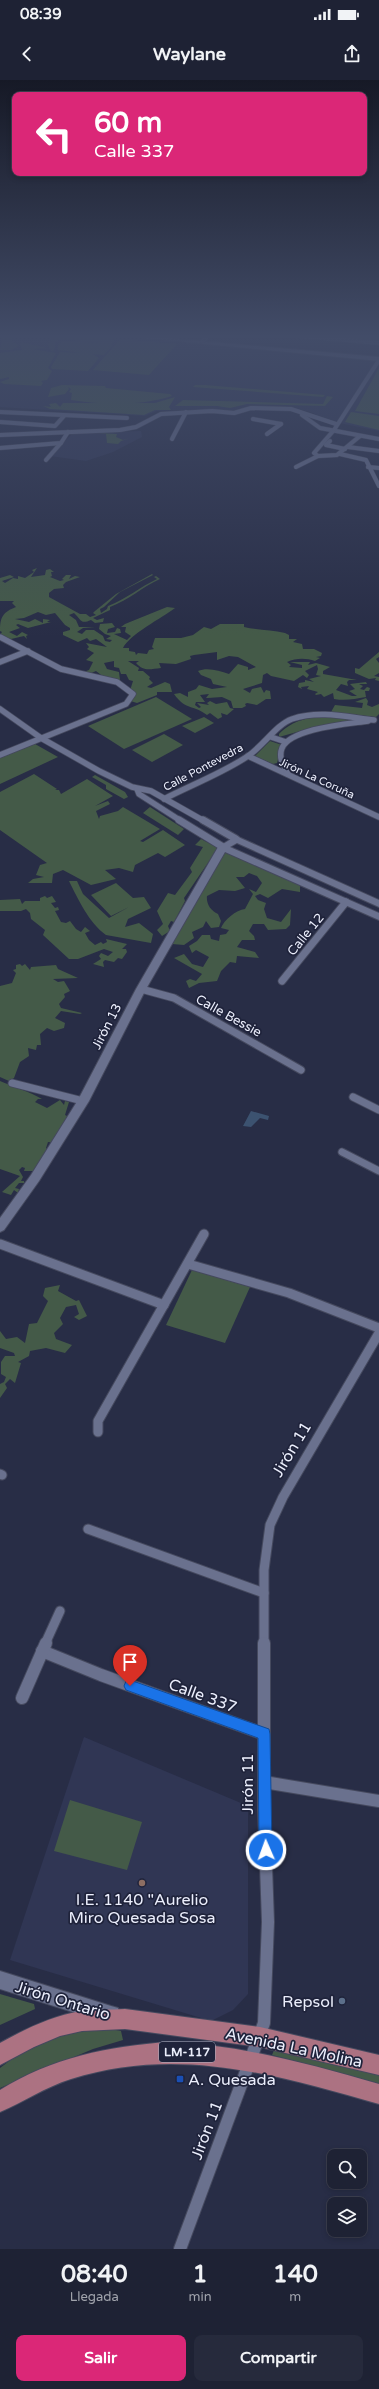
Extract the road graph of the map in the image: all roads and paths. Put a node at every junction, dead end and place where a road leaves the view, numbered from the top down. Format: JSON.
{"nodes":[{"id":1,"x":66,"y":435,"type":"edge"},
{"id":2,"x":174,"y":435,"type":"edge"},
{"id":3,"x":331,"y":435,"type":"edge"},
{"id":4,"x":357,"y":435,"type":"edge"},
{"id":5,"x":360,"y":436,"type":"junction"},
{"id":6,"x":379,"y":436,"type":"edge"},
{"id":7,"x":172,"y":439,"type":"dead end"},
{"id":8,"x":376,"y":439,"type":"edge"},
{"id":9,"x":328,"y":441,"type":"junction"},
{"id":10,"x":61,"y":442,"type":"junction"},
{"id":11,"x":348,"y":447,"type":"junction"},
{"id":12,"x":0,"y":449,"type":"edge"},
{"id":13,"x":379,"y":451,"type":"edge"},
{"id":14,"x":338,"y":455,"type":"junction"},
{"id":15,"x":318,"y":456,"type":"junction"},
{"id":16,"x":46,"y":460,"type":"dead end"},
{"id":17,"x":296,"y":467,"type":"dead end"},
{"id":18,"x":368,"y":467,"type":"junction"},
{"id":19,"x":379,"y":468,"type":"edge"},
{"id":20,"x":373,"y":477,"type":"junction"},
{"id":21,"x":379,"y":478,"type":"edge"},
{"id":22,"x":379,"y":486,"type":"edge"},
{"id":23,"x":0,"y":637,"type":"edge"},
{"id":24,"x":28,"y":651,"type":"junction"},
{"id":25,"x":0,"y":662,"type":"edge"},
{"id":26,"x":0,"y":709,"type":"edge"},
{"id":27,"x":376,"y":720,"type":"edge"},
{"id":28,"x":271,"y":737,"type":"junction"},
{"id":29,"x":41,"y":738,"type":"junction"},
{"id":30,"x":286,"y":742,"type":"junction"},
{"id":31,"x":0,"y":755,"type":"edge"},
{"id":32,"x":248,"y":756,"type":"junction"},
{"id":33,"x":289,"y":776,"type":"junction"},
{"id":34,"x":138,"y":789,"type":"junction"},
{"id":35,"x":164,"y":799,"type":"junction"},
{"id":36,"x":378,"y":815,"type":"edge"},
{"id":37,"x":236,"y":839,"type":"junction"},
{"id":38,"x":223,"y":847,"type":"junction"},
{"id":39,"x":346,"y":902,"type":"junction"},
{"id":40,"x":379,"y":904,"type":"edge"},
{"id":41,"x":379,"y":917,"type":"edge"},
{"id":42,"x":282,"y":981,"type":"dead end"},
{"id":43,"x":141,"y":989,"type":"junction"},
{"id":44,"x":301,"y":1070,"type":"dead end"},
{"id":45,"x":12,"y":1083,"type":"dead end"},
{"id":46,"x":353,"y":1097,"type":"dead end"},
{"id":47,"x":83,"y":1101,"type":"junction"},
{"id":48,"x":379,"y":1110,"type":"edge"},
{"id":49,"x":342,"y":1152,"type":"dead end"},
{"id":50,"x":379,"y":1171,"type":"edge"},
{"id":51,"x":0,"y":1227,"type":"edge"},
{"id":52,"x":204,"y":1234,"type":"dead end"},
{"id":53,"x":0,"y":1244,"type":"edge"},
{"id":54,"x":188,"y":1264,"type":"junction"},
{"id":55,"x":164,"y":1305,"type":"junction"},
{"id":56,"x":379,"y":1328,"type":"edge"},
{"id":57,"x":379,"y":1333,"type":"edge"},
{"id":58,"x":98,"y":1432,"type":"dead end"},
{"id":59,"x":88,"y":1529,"type":"dead end"},
{"id":60,"x":264,"y":1593,"type":"junction"},
{"id":61,"x":60,"y":1611,"type":"dead end"},
{"id":62,"x":42,"y":1652,"type":"junction"},
{"id":63,"x":22,"y":1698,"type":"dead end"},
{"id":64,"x":264,"y":1734,"type":"junction"},
{"id":65,"x":264,"y":1782,"type":"junction"},
{"id":66,"x":379,"y":1801,"type":"edge"},
{"id":67,"x":0,"y":1980,"type":"edge"},
{"id":68,"x":125,"y":2019,"type":"junction"},
{"id":69,"x":260,"y":2037,"type":"junction"},
{"id":70,"x":0,"y":2055,"type":"edge"},
{"id":71,"x":252,"y":2060,"type":"junction"},
{"id":72,"x":379,"y":2065,"type":"edge"},
{"id":73,"x":379,"y":2094,"type":"edge"},
{"id":74,"x":0,"y":2102,"type":"edge"},
{"id":75,"x":180,"y":2249,"type":"edge"}],
"edges":[{"from":1,"to":10,"type":"street"},
{"from":2,"to":7,"type":"street"},
{"from":3,"to":9,"type":"street"},
{"from":4,"to":5,"type":"street"},
{"from":5,"to":8,"type":"street"},
{"from":5,"to":11,"type":"street"},
{"from":6,"to":8,"type":"street"},
{"from":9,"to":11,"type":"street"},
{"from":9,"to":15,"type":"street"},
{"from":10,"to":12,"type":"street"},
{"from":10,"to":16,"type":"street"},
{"from":11,"to":13,"type":"street"},
{"from":11,"to":14,"type":"street"},
{"from":14,"to":15,"type":"street"},
{"from":14,"to":18,"type":"street"},
{"from":15,"to":17,"type":"street"},
{"from":18,"to":19,"type":"street"},
{"from":18,"to":20,"type":"street"},
{"from":20,"to":21,"type":"street"},
{"from":20,"to":22,"type":"street"},
{"from":23,"to":24,"type":"street"},
{"from":24,"to":25,"type":"street"},
{"from":24,"to":29,"type":"street"},
{"from":26,"to":29,"type":"street"},
{"from":27,"to":28,"type":"street","name":"Calle Pontevedra"},
{"from":27,"to":30,"type":"street","name":"Calle Pontevedra"},
{"from":28,"to":30,"type":"street"},
{"from":28,"to":32,"type":"street","name":"Calle Pontevedra"},
{"from":29,"to":31,"type":"street"},
{"from":29,"to":34,"type":"street"},
{"from":30,"to":33,"type":"street"},
{"from":32,"to":33,"type":"street","name":"Jirón La Coruña"},
{"from":32,"to":35,"type":"street","name":"Calle Pontevedra"},
{"from":33,"to":36,"type":"street","name":"Jirón La Coruña"},
{"from":34,"to":35,"type":"street"},
{"from":34,"to":38,"type":"street"},
{"from":35,"to":37,"type":"street"},
{"from":37,"to":38,"type":"street","name":"Jirón 13"},
{"from":37,"to":40,"type":"street"},
{"from":38,"to":39,"type":"street"},
{"from":38,"to":43,"type":"street","name":"Jirón 13"},
{"from":39,"to":41,"type":"street"},
{"from":39,"to":42,"type":"street","name":"Calle 12"},
{"from":43,"to":44,"type":"street","name":"Calle Bessie"},
{"from":43,"to":47,"type":"street","name":"Jirón 13"},
{"from":45,"to":47,"type":"street"},
{"from":46,"to":48,"type":"street"},
{"from":47,"to":51,"type":"street","name":"Jirón 13"},
{"from":49,"to":50,"type":"street"},
{"from":52,"to":54,"type":"street"},
{"from":53,"to":55,"type":"street"},
{"from":54,"to":55,"type":"street"},
{"from":54,"to":56,"type":"street"},
{"from":55,"to":58,"type":"street"},
{"from":57,"to":60,"type":"street","name":"Jirón 11"},
{"from":59,"to":60,"type":"street"},
{"from":60,"to":64,"type":"street","name":"Jirón 11"},
{"from":61,"to":62,"type":"street"},
{"from":62,"to":63,"type":"street"},
{"from":62,"to":64,"type":"street","name":"Calle 337"},
{"from":64,"to":65,"type":"street","name":"Jirón 11"},
{"from":65,"to":66,"type":"street"},
{"from":65,"to":69,"type":"street","name":"Jirón 11"},
{"from":67,"to":68,"type":"street","name":"Jirón Ontario"},
{"from":68,"to":69,"type":"main road","name":"Avenida La Molina","number":"LM-117"},
{"from":68,"to":70,"type":"main road","name":"Avenida La Molina","number":"LM-117"},
{"from":69,"to":71,"type":"street","name":"Jirón 11"},
{"from":69,"to":72,"type":"main road","name":"Avenida La Molina","number":"LM-117"},
{"from":71,"to":73,"type":"main road","name":"Avenida La Molina","number":"LM-117"},
{"from":71,"to":74,"type":"main road","name":"Avenida La Molina","number":"LM-117"},
{"from":71,"to":75,"type":"street","name":"Jirón 11"}]}
